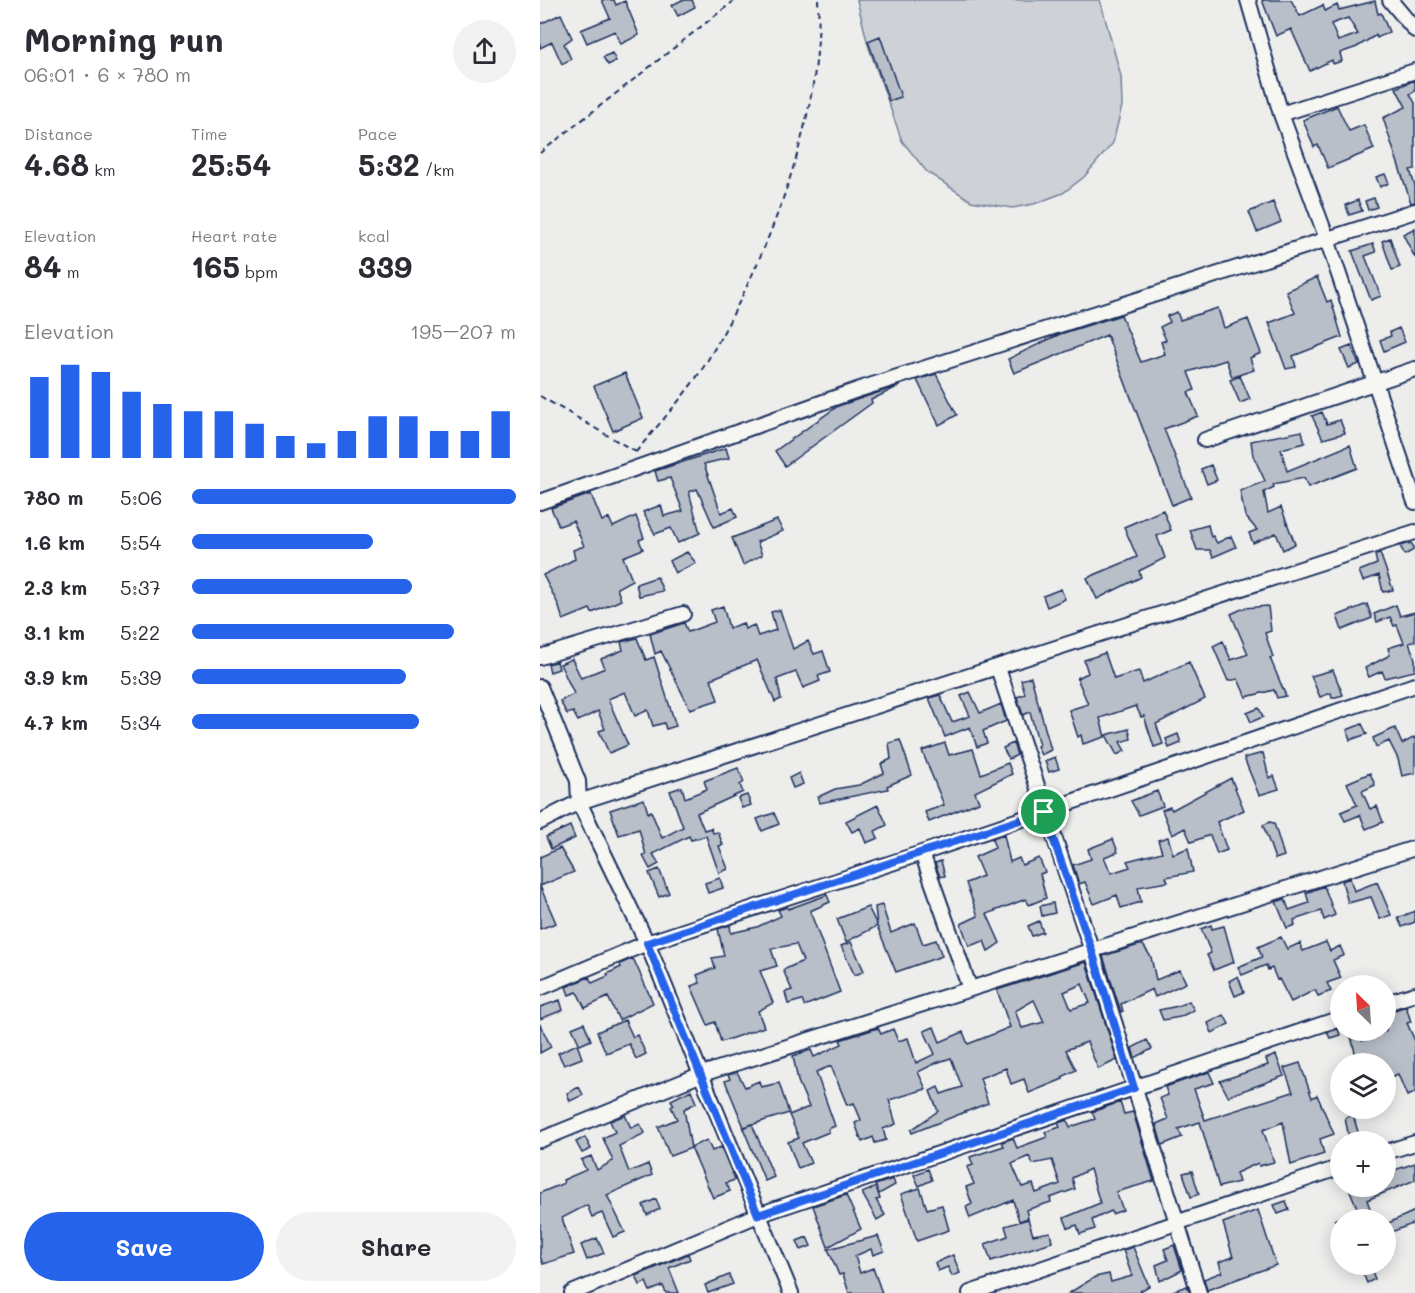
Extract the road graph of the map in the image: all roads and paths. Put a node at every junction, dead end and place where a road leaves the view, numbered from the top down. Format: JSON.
{"nodes":[{"id":1,"x":735,"y":0,"type":"edge"},
{"id":2,"x":818,"y":0,"type":"edge"},
{"id":3,"x":1248,"y":0,"type":"edge"},
{"id":4,"x":1390,"y":0,"type":"edge"},
{"id":5,"x":1415,"y":30,"type":"edge"},
{"id":6,"x":1415,"y":72,"type":"edge"},
{"id":7,"x":1281,"y":114,"type":"junction"},
{"id":8,"x":540,"y":153,"type":"edge"},
{"id":9,"x":1415,"y":211,"type":"edge"},
{"id":10,"x":1327,"y":239,"type":"junction"},
{"id":11,"x":1415,"y":369,"type":"edge"},
{"id":12,"x":1375,"y":383,"type":"junction"},
{"id":13,"x":540,"y":396,"type":"edge"},
{"id":14,"x":1205,"y":440,"type":"dead end"},
{"id":15,"x":540,"y":502,"type":"edge"},
{"id":16,"x":1415,"y":502,"type":"edge"},
{"id":17,"x":1415,"y":532,"type":"edge"},
{"id":18,"x":683,"y":614,"type":"dead end"},
{"id":19,"x":540,"y":657,"type":"edge"},
{"id":20,"x":998,"y":668,"type":"junction"},
{"id":21,"x":1415,"y":685,"type":"edge"},
{"id":22,"x":540,"y":687,"type":"edge"},
{"id":23,"x":579,"y":802,"type":"junction"},
{"id":24,"x":1044,"y":812,"type":"junction"},
{"id":25,"x":540,"y":822,"type":"edge"},
{"id":26,"x":1415,"y":848,"type":"edge"},
{"id":27,"x":922,"y":853,"type":"junction"},
{"id":28,"x":647,"y":943,"type":"junction"},
{"id":29,"x":1092,"y":951,"type":"junction"},
{"id":30,"x":540,"y":988,"type":"edge"},
{"id":31,"x":970,"y":989,"type":"junction"},
{"id":32,"x":1415,"y":994,"type":"edge"},
{"id":33,"x":1396,"y":1000,"type":"edge"},
{"id":34,"x":1330,"y":1022,"type":"edge"},
{"id":35,"x":702,"y":1074,"type":"junction"},
{"id":36,"x":1134,"y":1088,"type":"junction"},
{"id":37,"x":540,"y":1140,"type":"edge"},
{"id":38,"x":1415,"y":1143,"type":"edge"},
{"id":39,"x":1396,"y":1149,"type":"edge"},
{"id":40,"x":1330,"y":1171,"type":"edge"},
{"id":41,"x":758,"y":1215,"type":"junction"},
{"id":42,"x":1178,"y":1222,"type":"junction"},
{"id":43,"x":572,"y":1293,"type":"edge"},
{"id":44,"x":791,"y":1293,"type":"edge"},
{"id":45,"x":970,"y":1293,"type":"edge"},
{"id":46,"x":1199,"y":1293,"type":"edge"}],
"edges":[{"from":1,"to":8,"type":"path"},
{"from":2,"to":13,"type":"path"},
{"from":3,"to":7,"type":"street"},
{"from":4,"to":5,"type":"street"},
{"from":6,"to":7,"type":"street"},
{"from":7,"to":10,"type":"street"},
{"from":9,"to":10,"type":"street"},
{"from":10,"to":12,"type":"street"},
{"from":10,"to":15,"type":"street"},
{"from":11,"to":12,"type":"street"},
{"from":12,"to":14,"type":"street"},
{"from":12,"to":16,"type":"street"},
{"from":17,"to":20,"type":"street"},
{"from":18,"to":19,"type":"street"},
{"from":20,"to":23,"type":"street"},
{"from":20,"to":24,"type":"street"},
{"from":21,"to":24,"type":"street"},
{"from":22,"to":23,"type":"street"},
{"from":23,"to":25,"type":"street"},
{"from":23,"to":28,"type":"street"},
{"from":24,"to":27,"type":"street"},
{"from":24,"to":29,"type":"street"},
{"from":26,"to":29,"type":"street"},
{"from":27,"to":28,"type":"street"},
{"from":27,"to":31,"type":"street"},
{"from":28,"to":30,"type":"street"},
{"from":28,"to":35,"type":"street"},
{"from":29,"to":31,"type":"street"},
{"from":29,"to":36,"type":"street"},
{"from":31,"to":35,"type":"street"},
{"from":32,"to":33,"type":"street"},
{"from":34,"to":36,"type":"street"},
{"from":35,"to":37,"type":"street"},
{"from":35,"to":41,"type":"street"},
{"from":36,"to":41,"type":"street"},
{"from":36,"to":42,"type":"street"},
{"from":38,"to":39,"type":"street"},
{"from":40,"to":42,"type":"street"},
{"from":41,"to":43,"type":"street"},
{"from":41,"to":44,"type":"street"},
{"from":42,"to":45,"type":"street"},
{"from":42,"to":46,"type":"street"}]}
